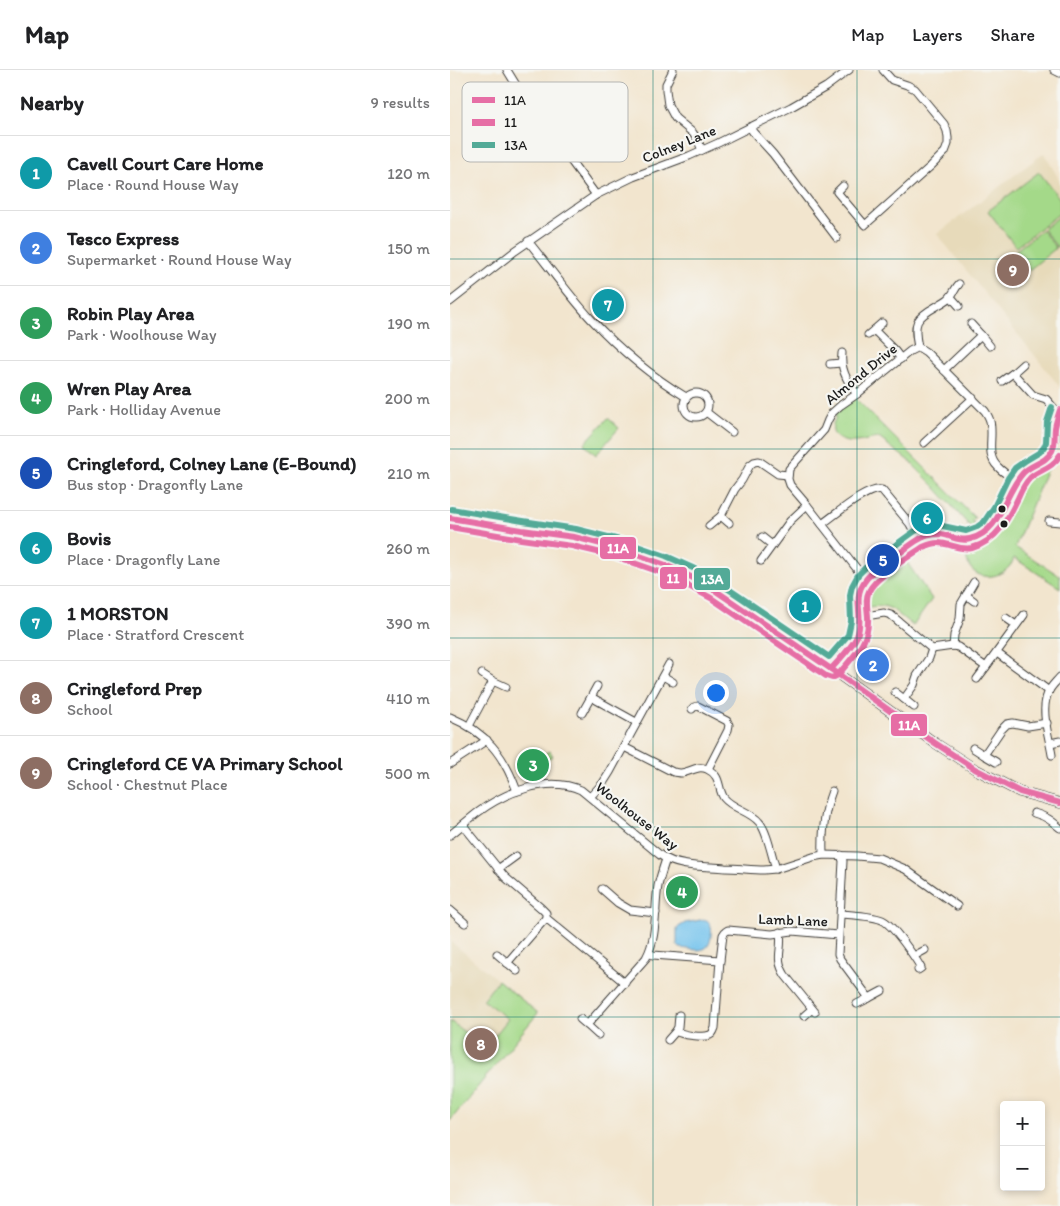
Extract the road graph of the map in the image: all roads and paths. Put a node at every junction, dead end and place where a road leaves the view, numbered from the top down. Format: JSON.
{"nodes":[{"id":1,"x":507,"y":70,"type":"edge"},
{"id":2,"x":673,"y":70,"type":"edge"},
{"id":3,"x":849,"y":70,"type":"edge"},
{"id":4,"x":883,"y":70,"type":"edge"},
{"id":5,"x":1054,"y":70,"type":"edge"},
{"id":6,"x":1060,"y":73,"type":"edge"},
{"id":7,"x":514,"y":82,"type":"edge"},
{"id":8,"x":750,"y":127,"type":"junction"},
{"id":9,"x":702,"y":150,"type":"junction"},
{"id":10,"x":572,"y":162,"type":"edge"},
{"id":11,"x":843,"y":186,"type":"dead end"},
{"id":12,"x":596,"y":195,"type":"junction"},
{"id":13,"x":837,"y":238,"type":"dead end"},
{"id":14,"x":528,"y":242,"type":"junction"},
{"id":15,"x":959,"y":284,"type":"dead end"},
{"id":16,"x":951,"y":297,"type":"junction"},
{"id":17,"x":450,"y":302,"type":"edge"},
{"id":18,"x":959,"y":306,"type":"dead end"},
{"id":19,"x":882,"y":323,"type":"dead end"},
{"id":20,"x":971,"y":324,"type":"dead end"},
{"id":21,"x":874,"y":330,"type":"junction"},
{"id":22,"x":868,"y":335,"type":"dead end"},
{"id":23,"x":981,"y":335,"type":"junction"},
{"id":24,"x":990,"y":346,"type":"dead end"},
{"id":25,"x":918,"y":347,"type":"junction"},
{"id":26,"x":842,"y":353,"type":"dead end"},
{"id":27,"x":901,"y":359,"type":"junction"},
{"id":28,"x":830,"y":364,"type":"dead end"},
{"id":29,"x":840,"y":364,"type":"junction"},
{"id":30,"x":1023,"y":364,"type":"dead end"},
{"id":31,"x":944,"y":370,"type":"junction"},
{"id":32,"x":1014,"y":373,"type":"junction"},
{"id":33,"x":1002,"y":381,"type":"dead end"},
{"id":34,"x":857,"y":394,"type":"junction"},
{"id":35,"x":686,"y":397,"type":"junction"},
{"id":36,"x":973,"y":398,"type":"junction"},
{"id":37,"x":1060,"y":410,"type":"edge"},
{"id":38,"x":706,"y":412,"type":"junction"},
{"id":39,"x":732,"y":432,"type":"dead end"},
{"id":40,"x":924,"y":443,"type":"dead end"},
{"id":41,"x":1058,"y":444,"type":"edge"},
{"id":42,"x":788,"y":475,"type":"junction"},
{"id":43,"x":1018,"y":481,"type":"junction"},
{"id":44,"x":807,"y":505,"type":"junction"},
{"id":45,"x":721,"y":516,"type":"junction"},
{"id":46,"x":450,"y":518,"type":"edge"},
{"id":47,"x":1049,"y":521,"type":"dead end"},
{"id":48,"x":1060,"y":522,"type":"edge"},
{"id":49,"x":730,"y":523,"type":"dead end"},
{"id":50,"x":822,"y":524,"type":"junction"},
{"id":51,"x":709,"y":526,"type":"dead end"},
{"id":52,"x":762,"y":537,"type":"dead end"},
{"id":53,"x":919,"y":539,"type":"junction"},
{"id":54,"x":772,"y":545,"type":"junction"},
{"id":55,"x":761,"y":561,"type":"dead end"},
{"id":56,"x":866,"y":578,"type":"junction"},
{"id":57,"x":974,"y":582,"type":"dead end"},
{"id":58,"x":966,"y":595,"type":"junction"},
{"id":59,"x":974,"y":601,"type":"dead end"},
{"id":60,"x":1024,"y":615,"type":"dead end"},
{"id":61,"x":860,"y":616,"type":"junction"},
{"id":62,"x":1006,"y":618,"type":"dead end"},
{"id":63,"x":1016,"y":625,"type":"junction"},
{"id":64,"x":953,"y":646,"type":"junction"},
{"id":65,"x":932,"y":649,"type":"junction"},
{"id":66,"x":997,"y":652,"type":"junction"},
{"id":67,"x":670,"y":664,"type":"dead end"},
{"id":68,"x":986,"y":667,"type":"junction"},
{"id":69,"x":832,"y":669,"type":"junction"},
{"id":70,"x":482,"y":674,"type":"dead end"},
{"id":71,"x":663,"y":676,"type":"junction"},
{"id":72,"x":1060,"y":677,"type":"edge"},
{"id":73,"x":977,"y":679,"type":"dead end"},
{"id":74,"x":493,"y":681,"type":"junction"},
{"id":75,"x":673,"y":682,"type":"dead end"},
{"id":76,"x":597,"y":686,"type":"dead end"},
{"id":77,"x":506,"y":687,"type":"dead end"},
{"id":78,"x":1049,"y":691,"type":"junction"},
{"id":79,"x":895,"y":692,"type":"dead end"},
{"id":80,"x":591,"y":697,"type":"junction"},
{"id":81,"x":904,"y":698,"type":"junction"},
{"id":82,"x":914,"y":707,"type":"dead end"},
{"id":83,"x":692,"y":709,"type":"dead end"},
{"id":84,"x":582,"y":713,"type":"dead end"},
{"id":85,"x":450,"y":717,"type":"edge"},
{"id":86,"x":636,"y":722,"type":"junction"},
{"id":87,"x":1046,"y":723,"type":"junction"},
{"id":88,"x":469,"y":726,"type":"junction"},
{"id":89,"x":487,"y":740,"type":"junction"},
{"id":90,"x":1060,"y":741,"type":"edge"},
{"id":91,"x":1050,"y":743,"type":"junction"},
{"id":92,"x":624,"y":747,"type":"junction"},
{"id":93,"x":973,"y":748,"type":"dead end"},
{"id":94,"x":984,"y":755,"type":"junction"},
{"id":95,"x":1052,"y":755,"type":"dead end"},
{"id":96,"x":996,"y":762,"type":"dead end"},
{"id":97,"x":450,"y":764,"type":"edge"},
{"id":98,"x":708,"y":770,"type":"junction"},
{"id":99,"x":518,"y":791,"type":"junction"},
{"id":100,"x":832,"y":791,"type":"dead end"},
{"id":101,"x":590,"y":797,"type":"junction"},
{"id":102,"x":1058,"y":802,"type":"edge"},
{"id":103,"x":1034,"y":813,"type":"dead end"},
{"id":104,"x":463,"y":825,"type":"junction"},
{"id":105,"x":1060,"y":828,"type":"edge"},
{"id":106,"x":450,"y":835,"type":"edge"},
{"id":107,"x":823,"y":855,"type":"junction"},
{"id":108,"x":842,"y":855,"type":"junction"},
{"id":109,"x":516,"y":856,"type":"dead end"},
{"id":110,"x":666,"y":859,"type":"junction"},
{"id":111,"x":498,"y":869,"type":"junction"},
{"id":112,"x":776,"y":869,"type":"junction"},
{"id":113,"x":602,"y":889,"type":"dead end"},
{"id":114,"x":957,"y":906,"type":"dead end"},
{"id":115,"x":450,"y":910,"type":"edge"},
{"id":116,"x":656,"y":913,"type":"junction"},
{"id":117,"x":840,"y":914,"type":"junction"},
{"id":118,"x":546,"y":918,"type":"junction"},
{"id":119,"x":465,"y":923,"type":"dead end"},
{"id":120,"x":780,"y":932,"type":"junction"},
{"id":121,"x":838,"y":935,"type":"junction"},
{"id":122,"x":925,"y":950,"type":"dead end"},
{"id":123,"x":649,"y":953,"type":"junction"},
{"id":124,"x":497,"y":954,"type":"dead end"},
{"id":125,"x":914,"y":956,"type":"junction"},
{"id":126,"x":720,"y":960,"type":"junction"},
{"id":127,"x":507,"y":963,"type":"junction"},
{"id":128,"x":921,"y":970,"type":"dead end"},
{"id":129,"x":518,"y":971,"type":"dead end"},
{"id":130,"x":625,"y":983,"type":"junction"},
{"id":131,"x":882,"y":992,"type":"dead end"},
{"id":132,"x":869,"y":998,"type":"junction"},
{"id":133,"x":857,"y":1004,"type":"dead end"},
{"id":134,"x":679,"y":1015,"type":"dead end"},
{"id":135,"x":804,"y":1016,"type":"dead end"},
{"id":136,"x":580,"y":1019,"type":"dead end"},
{"id":137,"x":587,"y":1025,"type":"junction"},
{"id":138,"x":676,"y":1031,"type":"junction"},
{"id":139,"x":598,"y":1035,"type":"dead end"},
{"id":140,"x":668,"y":1040,"type":"dead end"}],
"edges":[{"from":1,"to":7,"type":"street"},
{"from":2,"to":9,"type":"street"},
{"from":3,"to":8,"type":"street","name":"Colney Lane"},
{"from":4,"to":11,"type":"street"},
{"from":5,"to":6,"type":"street"},
{"from":8,"to":9,"type":"street","name":"Colney Lane"},
{"from":8,"to":13,"type":"street"},
{"from":9,"to":12,"type":"street","name":"Colney Lane"},
{"from":10,"to":12,"type":"street"},
{"from":12,"to":14,"type":"street","name":"Colney Lane"},
{"from":14,"to":17,"type":"street","name":"Colney Lane"},
{"from":14,"to":35,"type":"street"},
{"from":15,"to":16,"type":"street"},
{"from":16,"to":18,"type":"street"},
{"from":16,"to":25,"type":"street"},
{"from":19,"to":21,"type":"street"},
{"from":20,"to":23,"type":"street"},
{"from":21,"to":22,"type":"street"},
{"from":21,"to":27,"type":"street"},
{"from":23,"to":24,"type":"street"},
{"from":23,"to":31,"type":"street"},
{"from":25,"to":27,"type":"street","name":"Almond Drive"},
{"from":25,"to":31,"type":"street","name":"Almond Drive"},
{"from":26,"to":29,"type":"street"},
{"from":27,"to":34,"type":"street","name":"Almond Drive"},
{"from":28,"to":29,"type":"street"},
{"from":29,"to":34,"type":"street"},
{"from":30,"to":32,"type":"street"},
{"from":31,"to":36,"type":"street","name":"Almond Drive"},
{"from":32,"to":33,"type":"street"},
{"from":32,"to":37,"type":"street"},
{"from":34,"to":42,"type":"street","name":"Almond Drive"},
{"from":35,"to":38,"type":"street"},
{"from":35,"to":38,"type":"street"},
{"from":36,"to":40,"type":"street"},
{"from":36,"to":43,"type":"street","name":"Almond Drive"},
{"from":37,"to":41,"type":"street"},
{"from":38,"to":39,"type":"street"},
{"from":41,"to":43,"type":"street"},
{"from":42,"to":44,"type":"street"},
{"from":42,"to":45,"type":"street"},
{"from":43,"to":53,"type":"street"},
{"from":44,"to":50,"type":"street"},
{"from":44,"to":54,"type":"street"},
{"from":45,"to":49,"type":"street"},
{"from":45,"to":51,"type":"street"},
{"from":46,"to":69,"type":"street"},
{"from":47,"to":48,"type":"street"},
{"from":50,"to":53,"type":"street"},
{"from":50,"to":56,"type":"street"},
{"from":52,"to":54,"type":"street"},
{"from":53,"to":56,"type":"street"},
{"from":54,"to":55,"type":"street"},
{"from":56,"to":61,"type":"street"},
{"from":57,"to":58,"type":"street"},
{"from":58,"to":59,"type":"street"},
{"from":58,"to":64,"type":"street"},
{"from":60,"to":63,"type":"street"},
{"from":61,"to":65,"type":"street"},
{"from":61,"to":69,"type":"street"},
{"from":62,"to":63,"type":"street"},
{"from":63,"to":66,"type":"street"},
{"from":64,"to":65,"type":"street"},
{"from":64,"to":68,"type":"street"},
{"from":65,"to":81,"type":"street"},
{"from":66,"to":68,"type":"street"},
{"from":66,"to":78,"type":"street"},
{"from":67,"to":71,"type":"street"},
{"from":68,"to":73,"type":"street"},
{"from":69,"to":102,"type":"street"},
{"from":70,"to":74,"type":"street"},
{"from":71,"to":75,"type":"street"},
{"from":71,"to":86,"type":"street"},
{"from":72,"to":78,"type":"street"},
{"from":74,"to":77,"type":"street"},
{"from":74,"to":88,"type":"street"},
{"from":76,"to":80,"type":"street"},
{"from":78,"to":87,"type":"street"},
{"from":79,"to":81,"type":"street"},
{"from":80,"to":84,"type":"street"},
{"from":80,"to":86,"type":"street"},
{"from":81,"to":82,"type":"street"},
{"from":83,"to":98,"type":"street"},
{"from":85,"to":88,"type":"street"},
{"from":86,"to":92,"type":"street"},
{"from":87,"to":91,"type":"street"},
{"from":87,"to":94,"type":"street"},
{"from":88,"to":89,"type":"street"},
{"from":89,"to":97,"type":"street"},
{"from":89,"to":99,"type":"street"},
{"from":90,"to":91,"type":"street"},
{"from":91,"to":95,"type":"street"},
{"from":92,"to":98,"type":"street"},
{"from":92,"to":101,"type":"street"},
{"from":93,"to":94,"type":"street"},
{"from":94,"to":96,"type":"street"},
{"from":98,"to":112,"type":"street"},
{"from":99,"to":101,"type":"street","name":"Woolhouse Way"},
{"from":99,"to":104,"type":"street","name":"Woolhouse Way"},
{"from":100,"to":107,"type":"street"},
{"from":101,"to":110,"type":"street","name":"Woolhouse Way"},
{"from":103,"to":105,"type":"street"},
{"from":104,"to":106,"type":"street","name":"Woolhouse Way"},
{"from":104,"to":111,"type":"street"},
{"from":107,"to":108,"type":"street","name":"Woolhouse Way"},
{"from":107,"to":112,"type":"street","name":"Woolhouse Way"},
{"from":108,"to":114,"type":"street","name":"Woolhouse Way"},
{"from":108,"to":117,"type":"street","name":"Lamb Lane"},
{"from":109,"to":111,"type":"street"},
{"from":110,"to":112,"type":"street","name":"Woolhouse Way"},
{"from":110,"to":116,"type":"street"},
{"from":111,"to":118,"type":"street"},
{"from":113,"to":116,"type":"street"},
{"from":115,"to":119,"type":"street"},
{"from":116,"to":123,"type":"street"},
{"from":117,"to":121,"type":"street","name":"Lamb Lane"},
{"from":117,"to":125,"type":"street"},
{"from":118,"to":127,"type":"street"},
{"from":118,"to":130,"type":"street"},
{"from":120,"to":121,"type":"street","name":"Lamb Lane"},
{"from":120,"to":126,"type":"street","name":"Lamb Lane"},
{"from":120,"to":135,"type":"street"},
{"from":121,"to":132,"type":"street"},
{"from":122,"to":125,"type":"street"},
{"from":123,"to":126,"type":"street"},
{"from":123,"to":130,"type":"street"},
{"from":124,"to":127,"type":"street"},
{"from":125,"to":128,"type":"street"},
{"from":126,"to":138,"type":"street","name":"Lamb Lane"},
{"from":127,"to":129,"type":"street"},
{"from":130,"to":137,"type":"street"},
{"from":131,"to":132,"type":"street"},
{"from":132,"to":133,"type":"street"},
{"from":134,"to":138,"type":"street"},
{"from":136,"to":137,"type":"street"},
{"from":137,"to":139,"type":"street"},
{"from":138,"to":140,"type":"street"}]}
